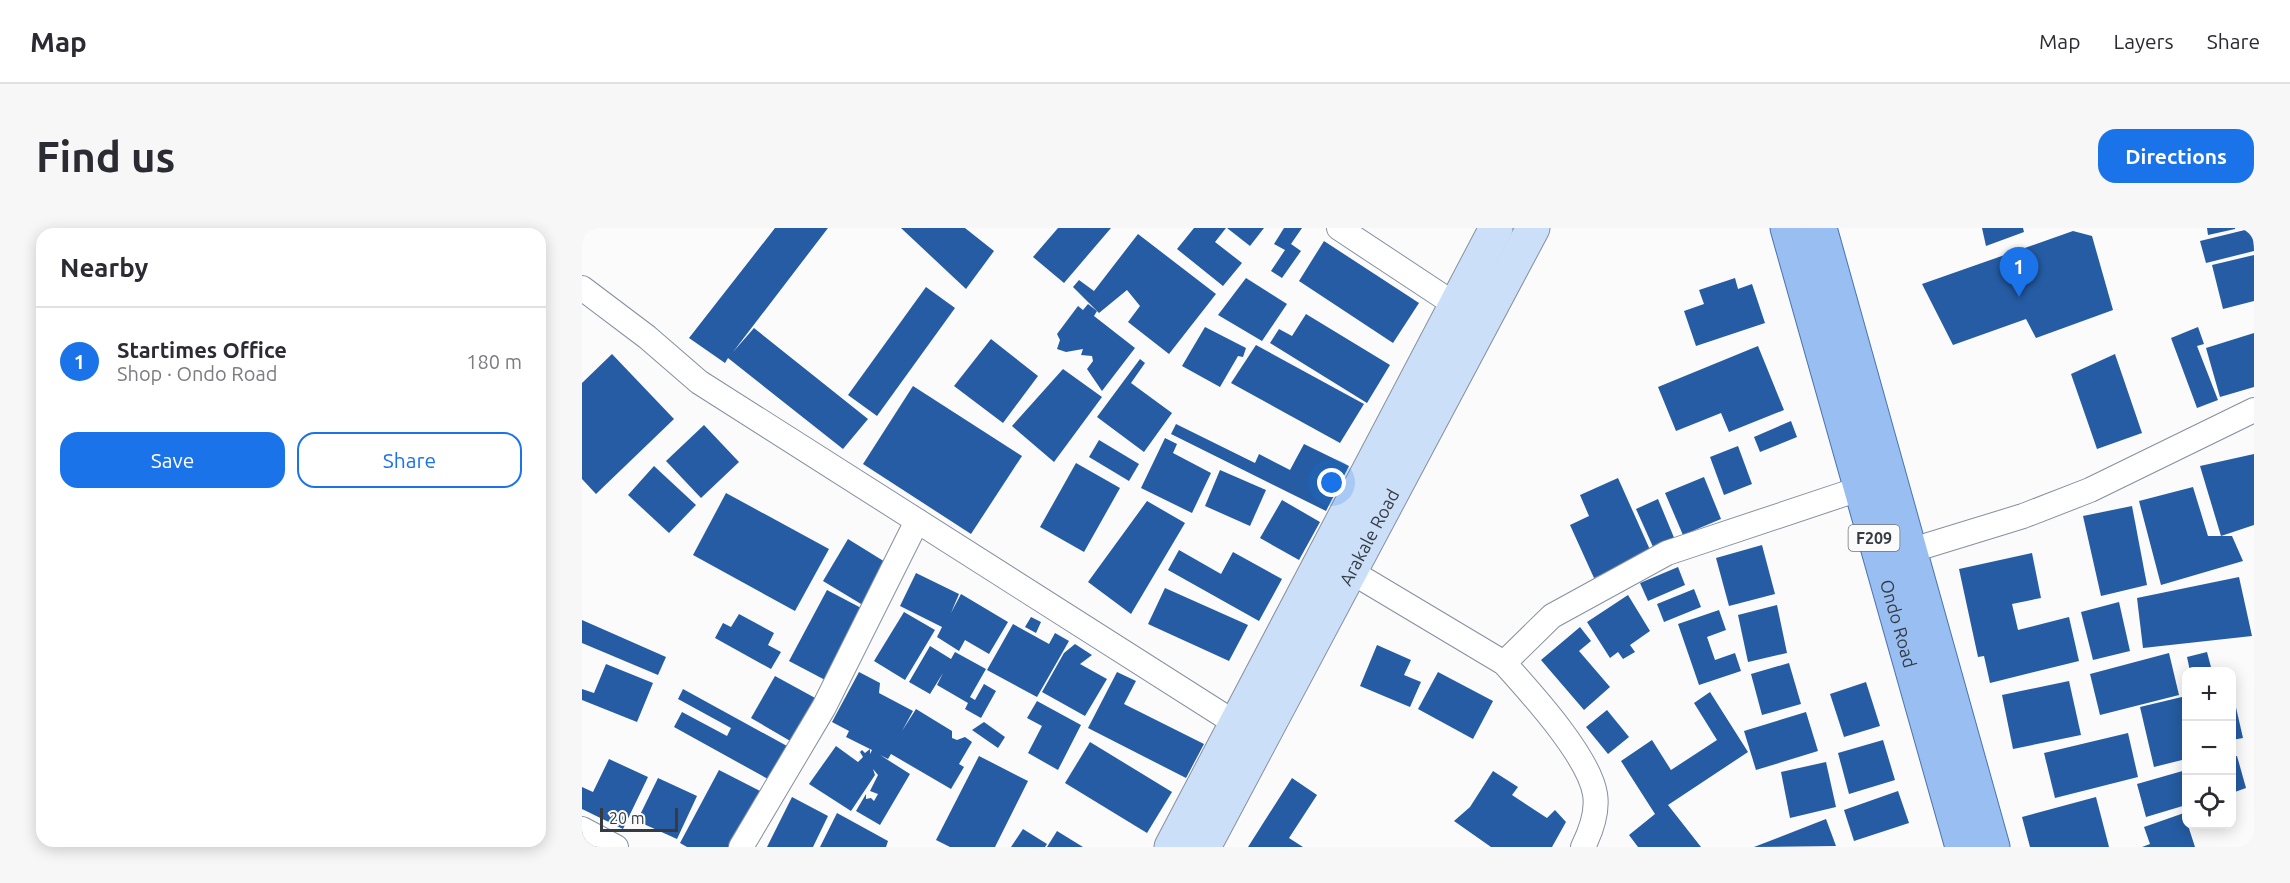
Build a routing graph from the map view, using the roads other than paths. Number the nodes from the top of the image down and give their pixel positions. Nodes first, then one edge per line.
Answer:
1 (1339, 228) edge
2 (1496, 228) edge
3 (1533, 228) edge
4 (1786, 228) edge
5 (1820, 228) edge
6 (582, 288) edge
7 (1454, 304) junction
8 (2254, 410) edge
9 (1859, 489) junction
10 (917, 520) junction
11 (1896, 554) junction
12 (1350, 571) junction
13 (1504, 663) junction
14 (1235, 723) junction
15 (582, 829) edge
16 (616, 847) edge
17 (741, 847) edge
18 (1171, 847) edge
19 (1204, 847) edge
20 (1583, 847) edge
21 (1962, 847) edge
22 (1993, 847) edge

1 - 7 street
2 - 7 main road, Arakale Road
3 - 12 main road, Arakale Road
4 - 9 main road, Ondo Road / F209
5 - 11 main road, Ondo Road / F209
6 - 10 street
7 - 14 main road, Arakale Road
8 - 11 street
9 - 11 main road, Ondo Road / F209
9 - 13 street
10 - 14 street
10 - 17 street
11 - 21 main road, Ondo Road / F209
11 - 22 main road, Ondo Road / F209
12 - 13 street
12 - 19 main road, Arakale Road
13 - 20 street
14 - 18 main road, Arakale Road
15 - 16 street

